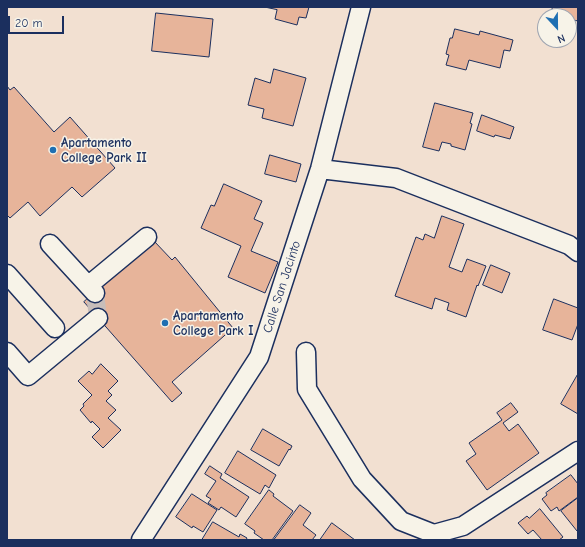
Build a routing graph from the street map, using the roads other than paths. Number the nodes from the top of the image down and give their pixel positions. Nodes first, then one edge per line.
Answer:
1 (361, 7) edge
2 (320, 169) junction
3 (147, 237) dead end
4 (50, 244) dead end
5 (578, 252) edge
6 (7, 274) edge
7 (98, 318) dead end
8 (55, 328) dead end
9 (7, 352) edge
10 (306, 352) dead end
11 (578, 451) edge
12 (141, 540) edge

1 - 2 street, Calle San Jacinto
2 - 5 street
2 - 12 street, Calle San Jacinto
3 - 4 street
6 - 8 street
7 - 9 street
10 - 11 street

